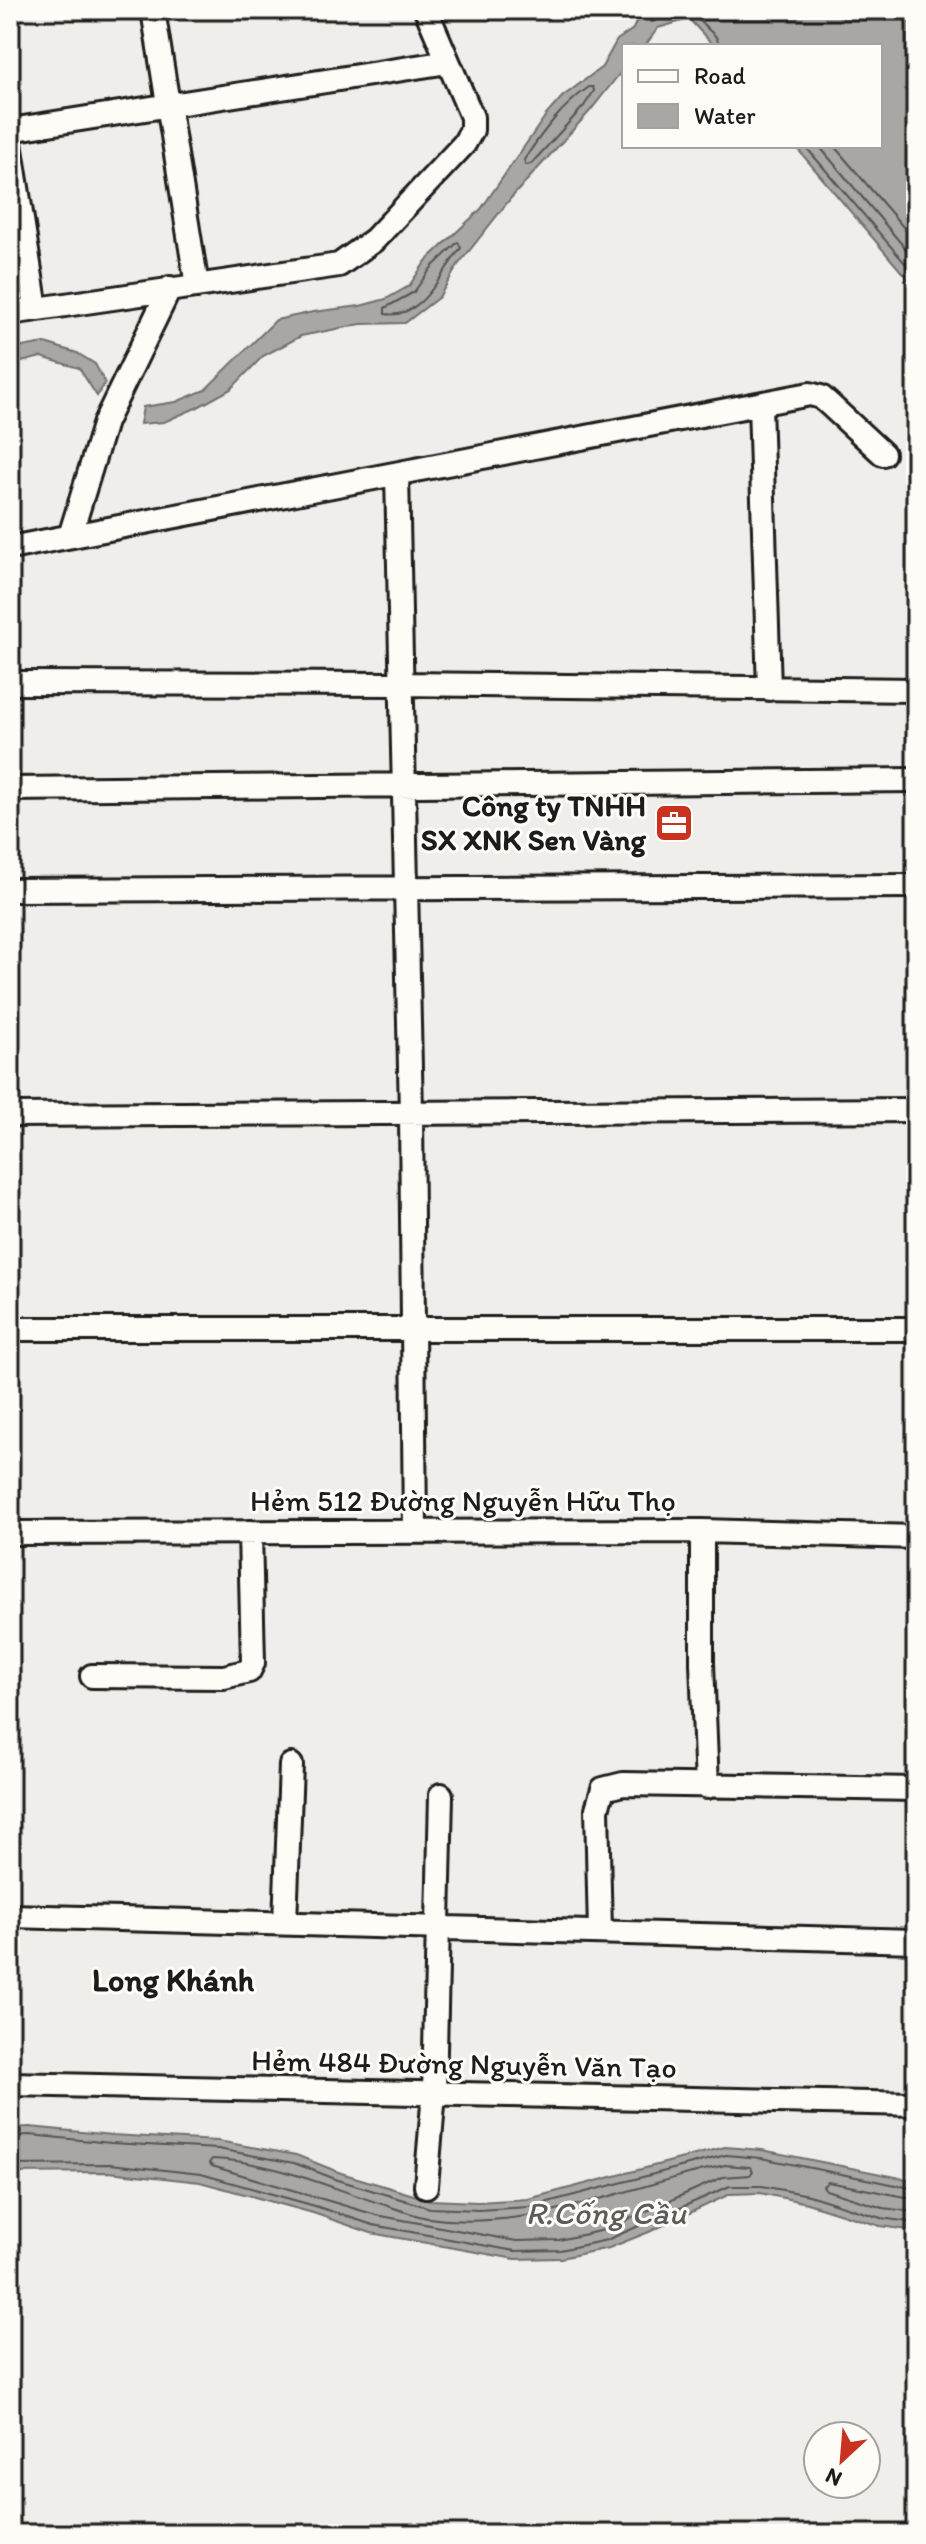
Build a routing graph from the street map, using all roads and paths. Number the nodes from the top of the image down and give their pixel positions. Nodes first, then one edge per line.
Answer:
1 (153, 10) edge
2 (426, 10) edge
3 (448, 62) junction
4 (168, 105) junction
5 (10, 130) edge
6 (10, 143) edge
7 (197, 286) junction
8 (170, 288) junction
9 (36, 309) junction
10 (10, 313) edge
11 (760, 404) junction
12 (883, 454) dead end
13 (397, 475) junction
14 (70, 536) junction
15 (10, 548) edge
16 (10, 683) edge
17 (401, 684) junction
18 (769, 689) junction
19 (916, 690) edge
20 (916, 780) edge
21 (404, 785) junction
22 (10, 789) edge
23 (916, 886) edge
24 (406, 888) junction
25 (10, 890) edge
26 (916, 1110) edge
27 (411, 1114) junction
28 (10, 1115) edge
29 (10, 1329) edge
30 (413, 1329) junction
31 (916, 1329) edge
32 (702, 1531) junction
33 (250, 1532) junction
34 (415, 1532) junction
35 (10, 1533) edge
36 (916, 1537) edge
37 (92, 1676) dead end
38 (291, 1765) dead end
39 (707, 1787) junction
40 (916, 1789) edge
41 (441, 1795) dead end
42 (10, 1916) edge
43 (285, 1923) junction
44 (437, 1927) junction
45 (600, 1931) junction
46 (916, 1941) edge
47 (10, 2084) edge
48 (434, 2093) junction
49 (916, 2104) edge
50 (426, 2186) dead end

1 - 4 street
2 - 3 street
3 - 4 street
3 - 7 street
4 - 5 street
4 - 7 street
6 - 9 street
7 - 8 street
8 - 9 street
8 - 14 street
9 - 10 street
11 - 12 street
11 - 13 street
11 - 18 street
13 - 14 street
13 - 17 street
14 - 15 street
16 - 17 street
17 - 18 street
17 - 21 street
18 - 19 street
20 - 21 street
21 - 22 street
21 - 24 street
23 - 24 street
24 - 25 street
24 - 27 street
26 - 27 street
27 - 28 street
27 - 30 street
29 - 30 street
30 - 31 street
30 - 34 street
32 - 34 street, Hẻm 512 Đường Nguyễn Hữu Thọ
32 - 36 street, Hẻm 512 Đường Nguyễn Hữu Thọ
32 - 39 street
33 - 34 street, Hẻm 512 Đường Nguyễn Hữu Thọ
33 - 35 street, Hẻm 512 Đường Nguyễn Hữu Thọ
33 - 37 street
38 - 43 street
39 - 40 street
39 - 45 street
41 - 44 street
42 - 43 street
43 - 44 street
44 - 45 street
44 - 48 street
45 - 46 street
47 - 48 street, Hẻm 484 Đường Nguyễn Văn Tạo
48 - 49 street, Hẻm 484 Đường Nguyễn Văn Tạo
48 - 50 street

